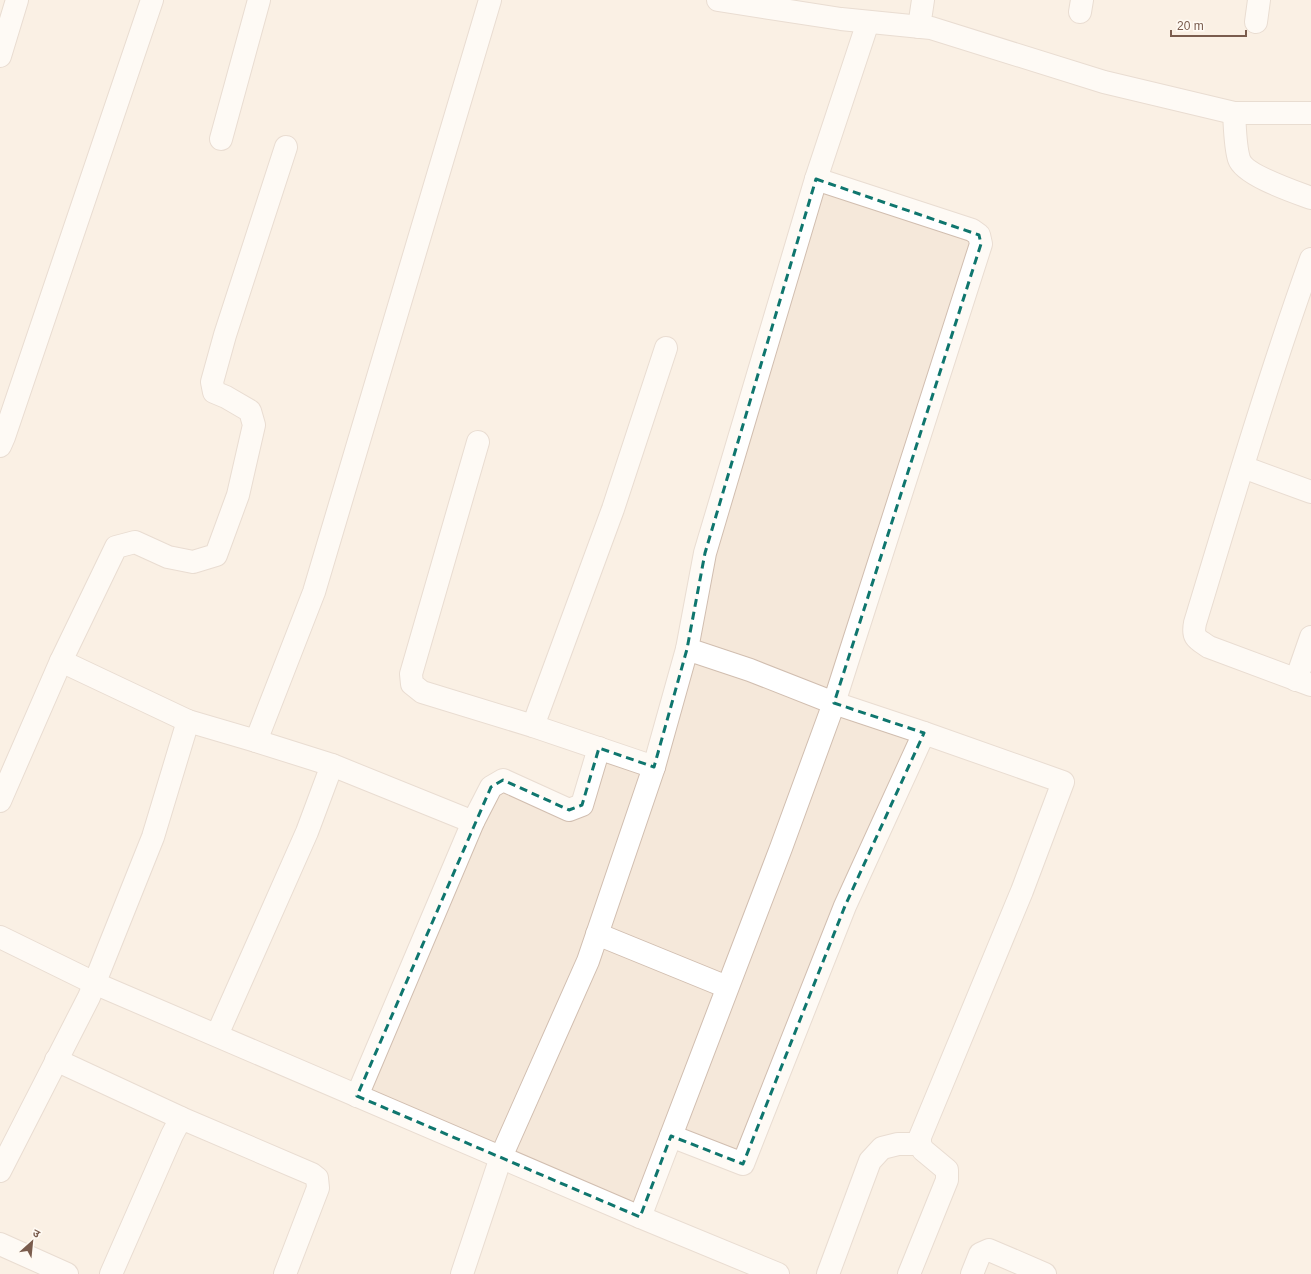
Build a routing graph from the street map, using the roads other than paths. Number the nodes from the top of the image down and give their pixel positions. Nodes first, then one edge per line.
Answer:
1 (17, 0) edge
2 (152, 0) edge
3 (259, 0) edge
4 (490, 0) edge
5 (718, 0) edge
6 (923, 0) edge
7 (1259, 0) edge
8 (747, 2) edge
9 (868, 22) junction
10 (1256, 22) dead end
11 (919, 27) junction
12 (0, 56) edge
13 (1311, 113) edge
14 (1234, 114) junction
15 (221, 139) dead end
16 (286, 147) dead end
17 (816, 179) junction
18 (1311, 198) edge
19 (1311, 259) edge
20 (666, 348) dead end
21 (1, 439) edge
22 (478, 442) dead end
23 (1243, 467) junction
24 (1311, 492) edge
25 (1311, 637) edge
26 (687, 649) junction
27 (61, 661) junction
28 (1304, 682) edge
29 (834, 703) junction
30 (188, 721) junction
31 (533, 726) junction
32 (924, 733) junction
33 (256, 741) junction
34 (599, 748) junction
35 (332, 765) junction
36 (654, 767) junction
37 (0, 801) edge
38 (473, 822) junction
39 (597, 934) junction
40 (0, 937) edge
41 (94, 983) junction
42 (727, 987) junction
43 (217, 1036) junction
44 (56, 1060) junction
45 (357, 1096) junction
46 (181, 1118) junction
47 (671, 1136) junction
48 (920, 1144) junction
49 (501, 1157) junction
50 (0, 1171) edge
51 (640, 1217) junction
52 (0, 1244) edge
53 (67, 1274) edge
54 (111, 1274) edge
55 (285, 1274) edge
56 (462, 1274) edge
57 (778, 1274) edge
58 (828, 1274) edge
59 (908, 1274) edge
60 (972, 1274) edge
61 (1045, 1274) edge

1 - 12 street
2 - 21 street
3 - 15 street
4 - 33 street
5 - 8 street
6 - 11 street
7 - 10 street
8 - 9 street
9 - 11 street
9 - 17 street
11 - 14 street
13 - 14 street
14 - 18 street
16 - 27 street
17 - 26 street
17 - 29 street
19 - 23 street
20 - 31 street
22 - 31 street
23 - 24 street
23 - 28 street
25 - 28 street
26 - 29 street
26 - 36 street
27 - 30 street
27 - 37 street
29 - 32 street
29 - 42 street
30 - 33 street
30 - 41 street
31 - 34 street
32 - 47 street
32 - 48 street
33 - 35 street
34 - 36 street
34 - 38 street
35 - 38 street
35 - 43 street
36 - 39 street
38 - 45 street
39 - 42 street
39 - 49 street
40 - 41 street
41 - 43 street
41 - 44 street
42 - 47 street
43 - 45 street
44 - 46 street
44 - 50 street
45 - 49 street
46 - 54 street
46 - 55 street
47 - 51 street
48 - 58 street
48 - 59 street
49 - 51 street
49 - 56 street
51 - 57 street
52 - 53 street
60 - 61 street

